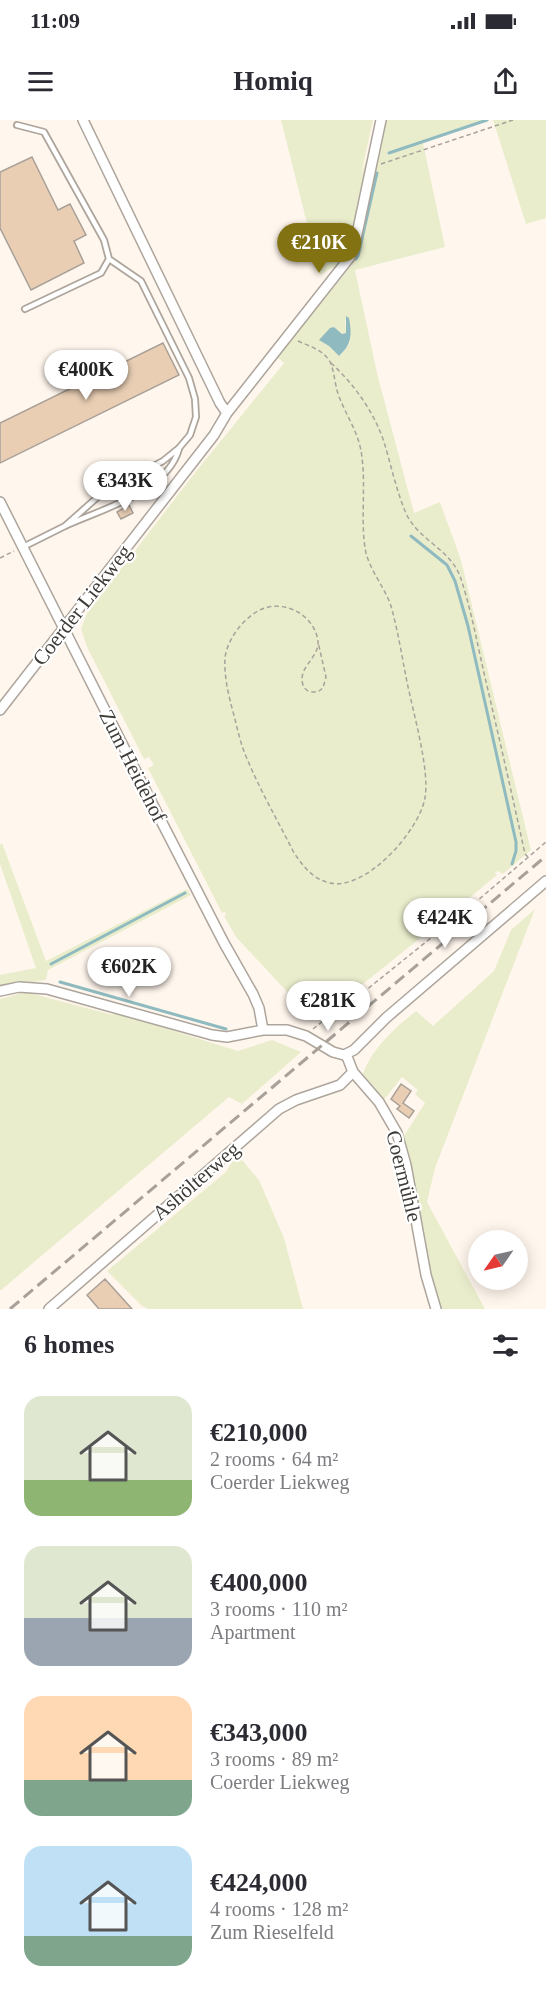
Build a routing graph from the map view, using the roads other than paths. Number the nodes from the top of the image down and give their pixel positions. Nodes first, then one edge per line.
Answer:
1 (83, 120) edge
2 (381, 120) edge
3 (17, 125) dead end
4 (109, 259) junction
5 (25, 309) dead end
6 (227, 413) junction
7 (179, 448) junction
8 (0, 502) edge
9 (65, 526) junction
10 (23, 547) junction
11 (63, 628) junction
12 (0, 710) edge
13 (546, 881) edge
14 (0, 991) edge
15 (339, 1011) road end
16 (309, 1016) dead end
17 (263, 1030) junction
18 (346, 1054) junction
19 (353, 1072) junction
20 (49, 1309) edge
21 (436, 1309) edge

1 - 6 street
2 - 6 street, Coerder Liekweg
3 - 4 lane
4 - 5 lane
4 - 7 lane
6 - 11 street, Coerder Liekweg
7 - 9 lane
7 - 9 lane
8 - 10 street, Zum Heidehof
9 - 10 lane
10 - 11 street, Zum Heidehof
11 - 12 street, Coerder Liekweg
11 - 17 street, Zum Heidehof
13 - 18 street
14 - 17 street
15 - 16 lane
17 - 18 street
18 - 19 street, Coermühle
19 - 20 street, Ashölterweg
19 - 21 street, Coermühle

